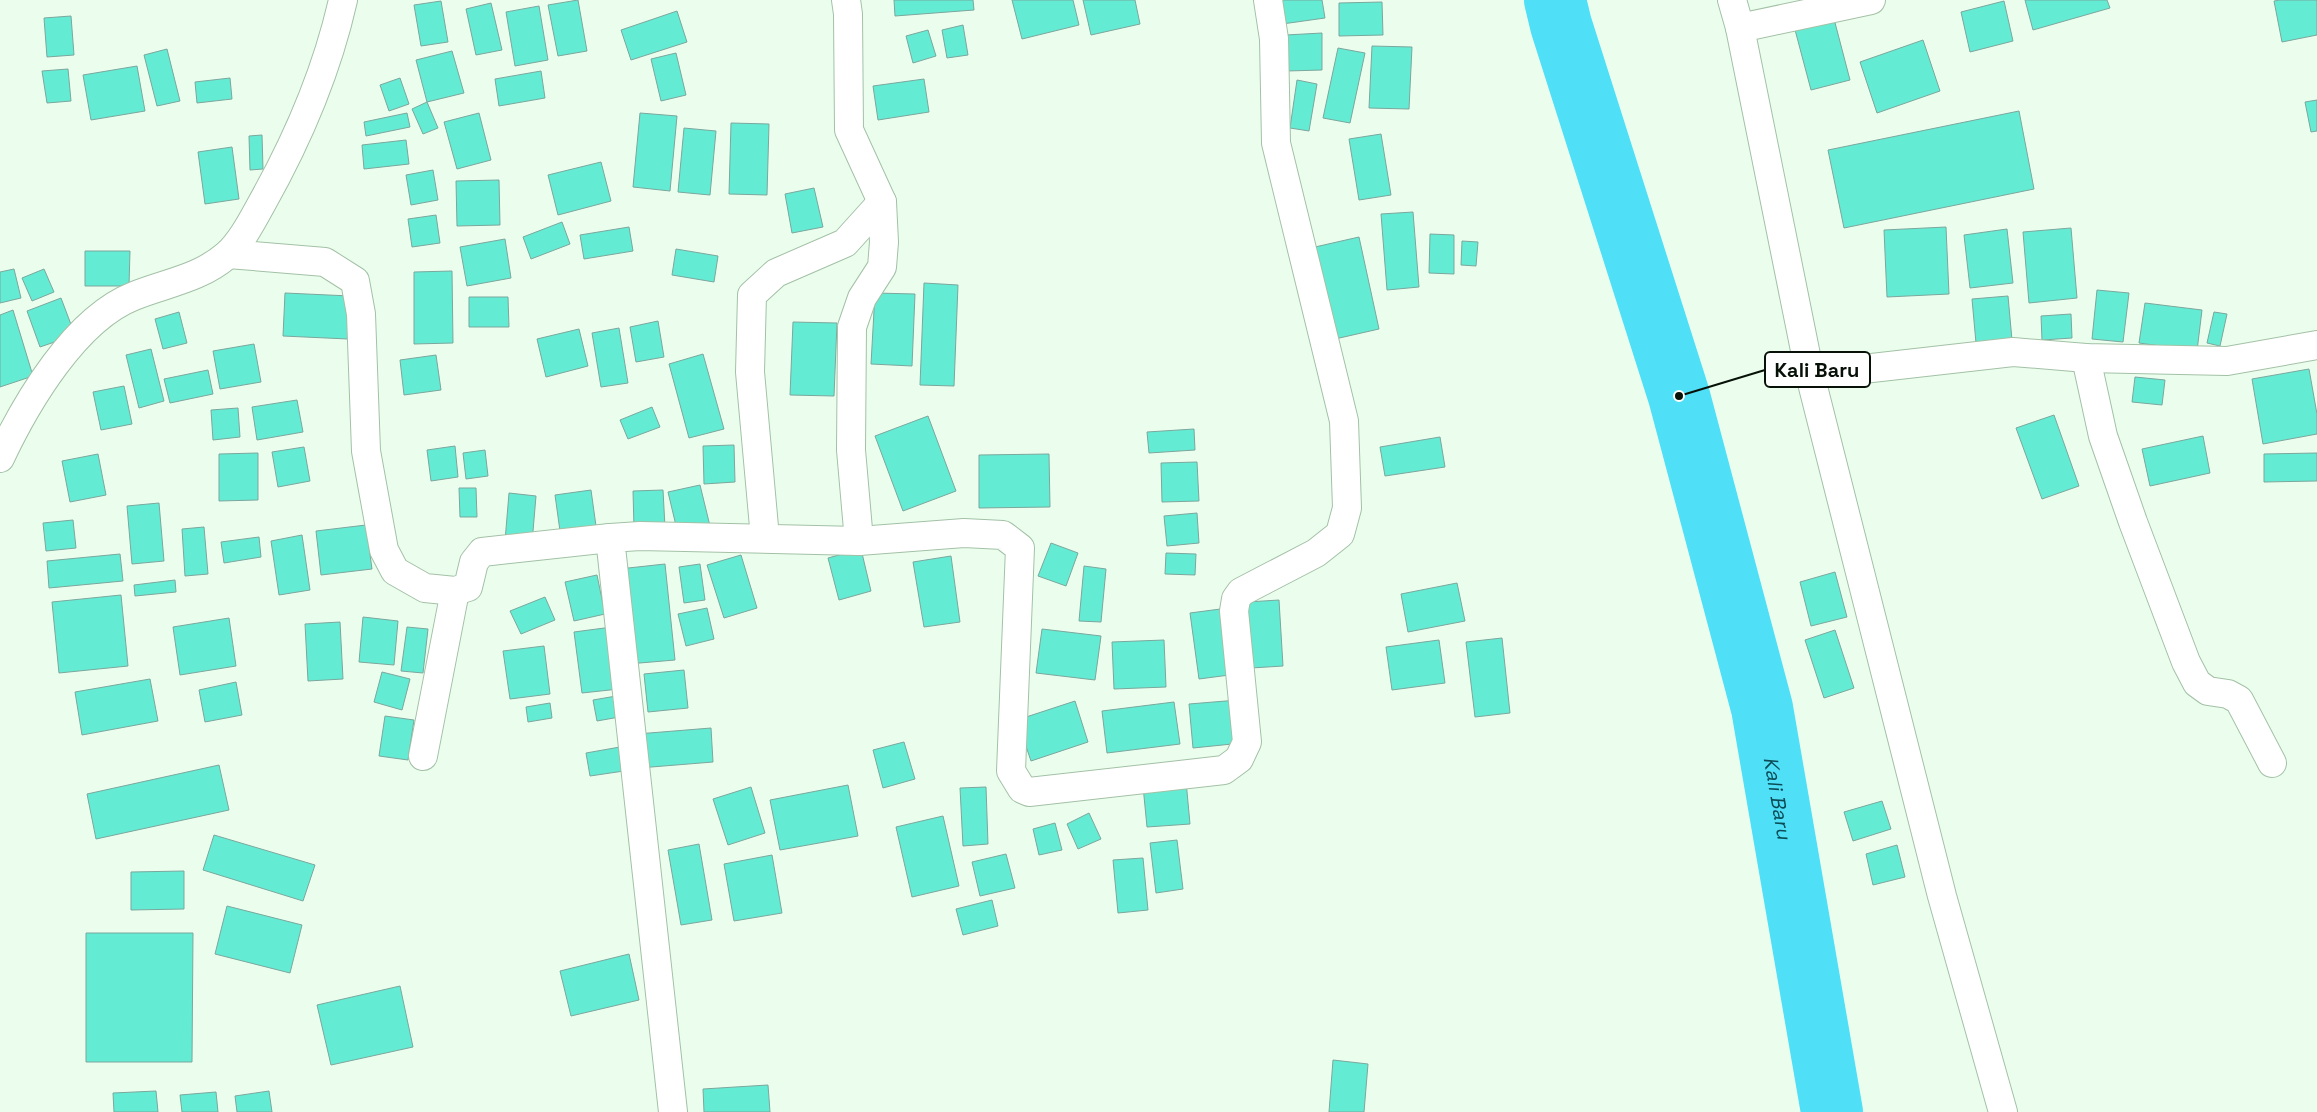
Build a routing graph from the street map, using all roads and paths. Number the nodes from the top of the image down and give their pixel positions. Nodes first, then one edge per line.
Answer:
1 (343, 0) edge
2 (846, 0) edge
3 (1268, 0) edge
4 (1732, 0) edge
5 (1871, 0) edge
6 (1740, 28) junction
7 (882, 202) junction
8 (228, 254) junction
9 (2317, 345) edge
10 (2086, 358) junction
11 (1810, 375) junction
12 (0, 458) edge
13 (610, 538) junction
14 (765, 538) junction
15 (859, 541) junction
16 (454, 591) junction
17 (423, 756) dead end
18 (2272, 763) dead end
19 (673, 1112) edge
20 (2003, 1112) edge

1 - 8 street
2 - 7 street
3 - 15 street
4 - 6 street
5 - 6 street
6 - 11 street
7 - 14 street
7 - 15 street
8 - 12 street
8 - 16 street
9 - 10 street
10 - 11 street
10 - 18 street
11 - 20 street
13 - 14 street
13 - 16 street
13 - 19 street
14 - 15 street
16 - 17 street

